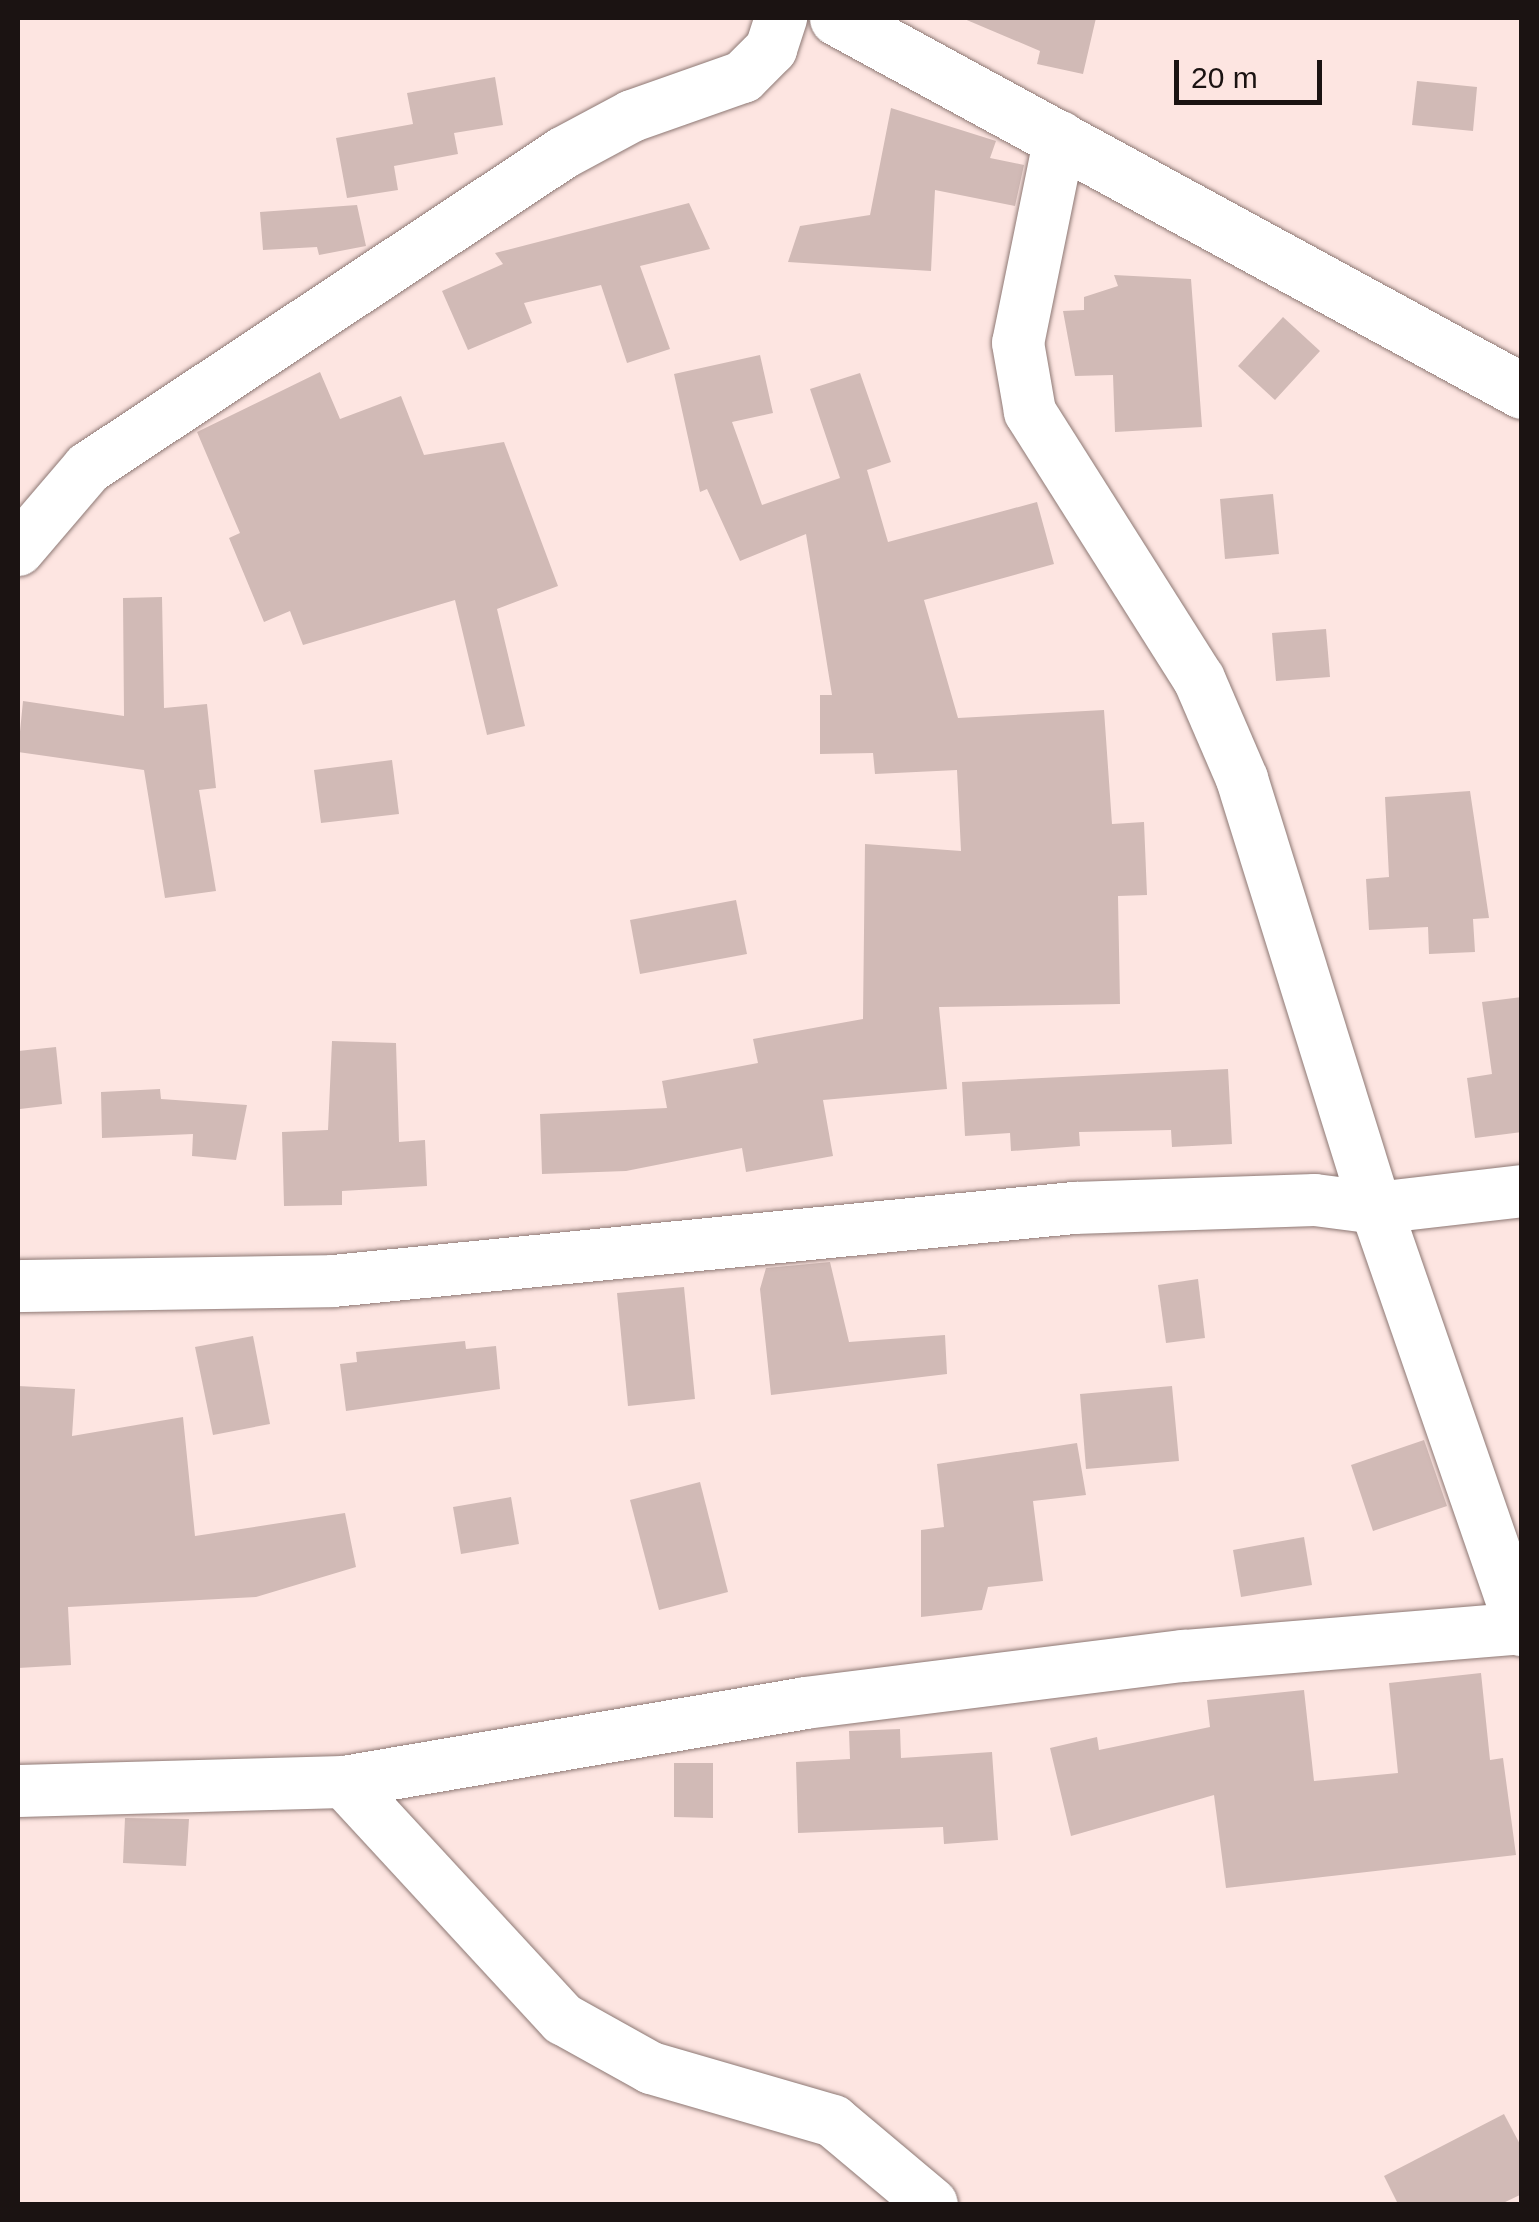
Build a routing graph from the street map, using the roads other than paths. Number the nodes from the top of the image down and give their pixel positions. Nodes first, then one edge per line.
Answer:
1 (781, 18) edge
2 (837, 18) edge
3 (1060, 137) junction
4 (1522, 391) edge
5 (18, 550) edge
6 (1522, 1191) edge
7 (1376, 1208) junction
8 (18, 1286) edge
9 (1521, 1628) edge
10 (344, 1782) junction
11 (18, 1791) edge
12 (932, 2204) edge

1 - 5 street
2 - 3 street
3 - 4 street
3 - 7 street
6 - 7 street
7 - 8 street
7 - 9 street
9 - 10 street
10 - 11 street
10 - 12 street

